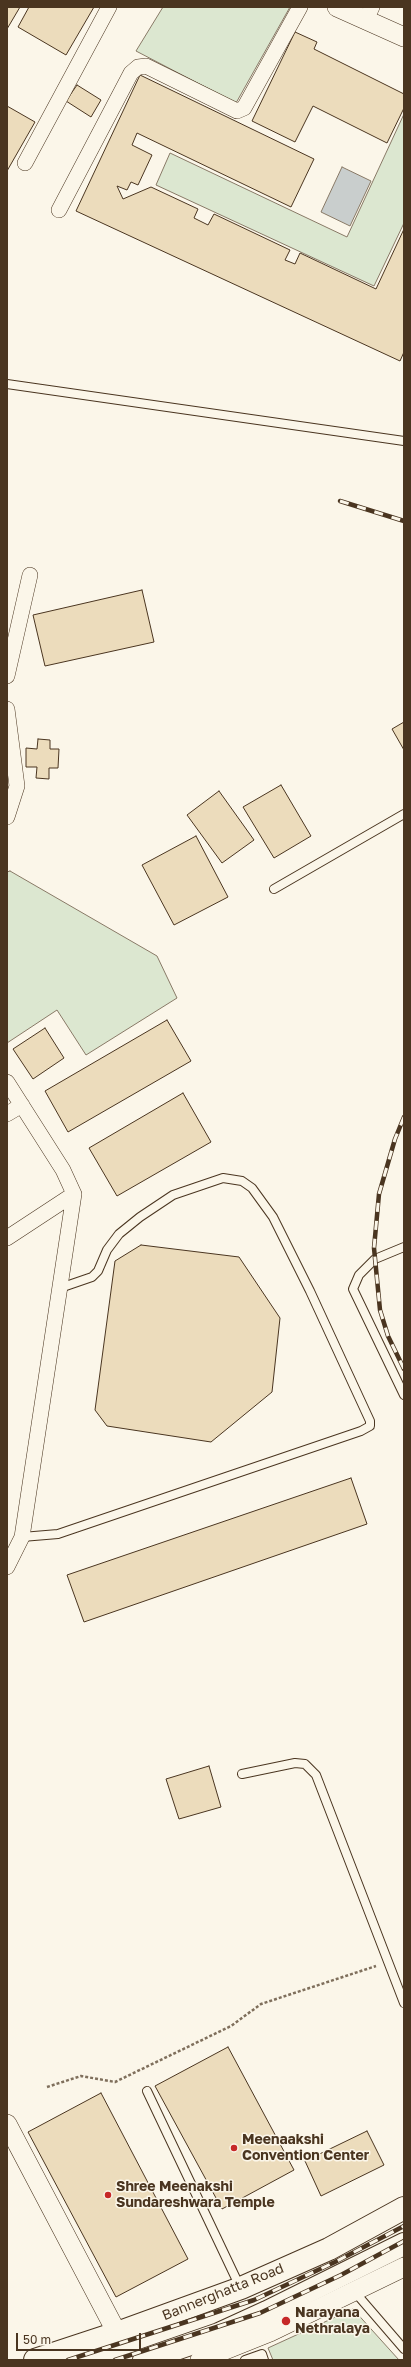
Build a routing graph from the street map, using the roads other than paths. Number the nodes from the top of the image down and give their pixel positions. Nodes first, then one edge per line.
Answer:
1 (108, 7) edge
2 (300, 7) edge
3 (337, 7) edge
4 (369, 14) edge
5 (404, 37) edge
6 (25, 163) dead end
7 (60, 210) dead end
8 (7, 384) edge
9 (404, 440) edge
10 (30, 575) dead end
11 (7, 676) edge
12 (7, 709) edge
13 (404, 814) edge
14 (7, 817) edge
15 (274, 889) dead end
16 (7, 1082) edge
17 (22, 1105) junction
18 (7, 1114) edge
19 (74, 1194) junction
20 (7, 1238) edge
21 (404, 1246) edge
22 (60, 1288) junction
23 (404, 1395) edge
24 (22, 1537) junction
25 (7, 1567) edge
26 (242, 1774) dead end
27 (404, 2003) edge
28 (147, 2091) dead end
29 (7, 2124) edge
30 (404, 2208) edge
31 (404, 2244) edge
32 (404, 2267) edge
33 (349, 2283) junction
34 (241, 2288) junction
35 (117, 2333) junction
36 (404, 2349) edge
37 (227, 2356) edge
38 (35, 2360) edge
39 (144, 2360) edge
40 (200, 2360) edge
41 (245, 2360) edge
42 (264, 2360) edge

1 - 6 street
2 - 7 street
3 - 4 street
4 - 5 street
8 - 9 lane
10 - 11 street
12 - 14 street
13 - 15 lane
16 - 17 street
17 - 18 street
17 - 19 street
19 - 20 street
19 - 22 street
21 - 23 lane
22 - 24 street
22 - 24 lane
24 - 25 street
26 - 27 lane
28 - 34 lane
29 - 35 street
30 - 34 main road, Bannerghatta Road
31 - 33 main road
32 - 33 street
33 - 36 lane
33 - 37 street
33 - 39 main road
34 - 35 main road, Bannerghatta Road
35 - 38 main road, Bannerghatta Road
37 - 40 street
41 - 42 lane

